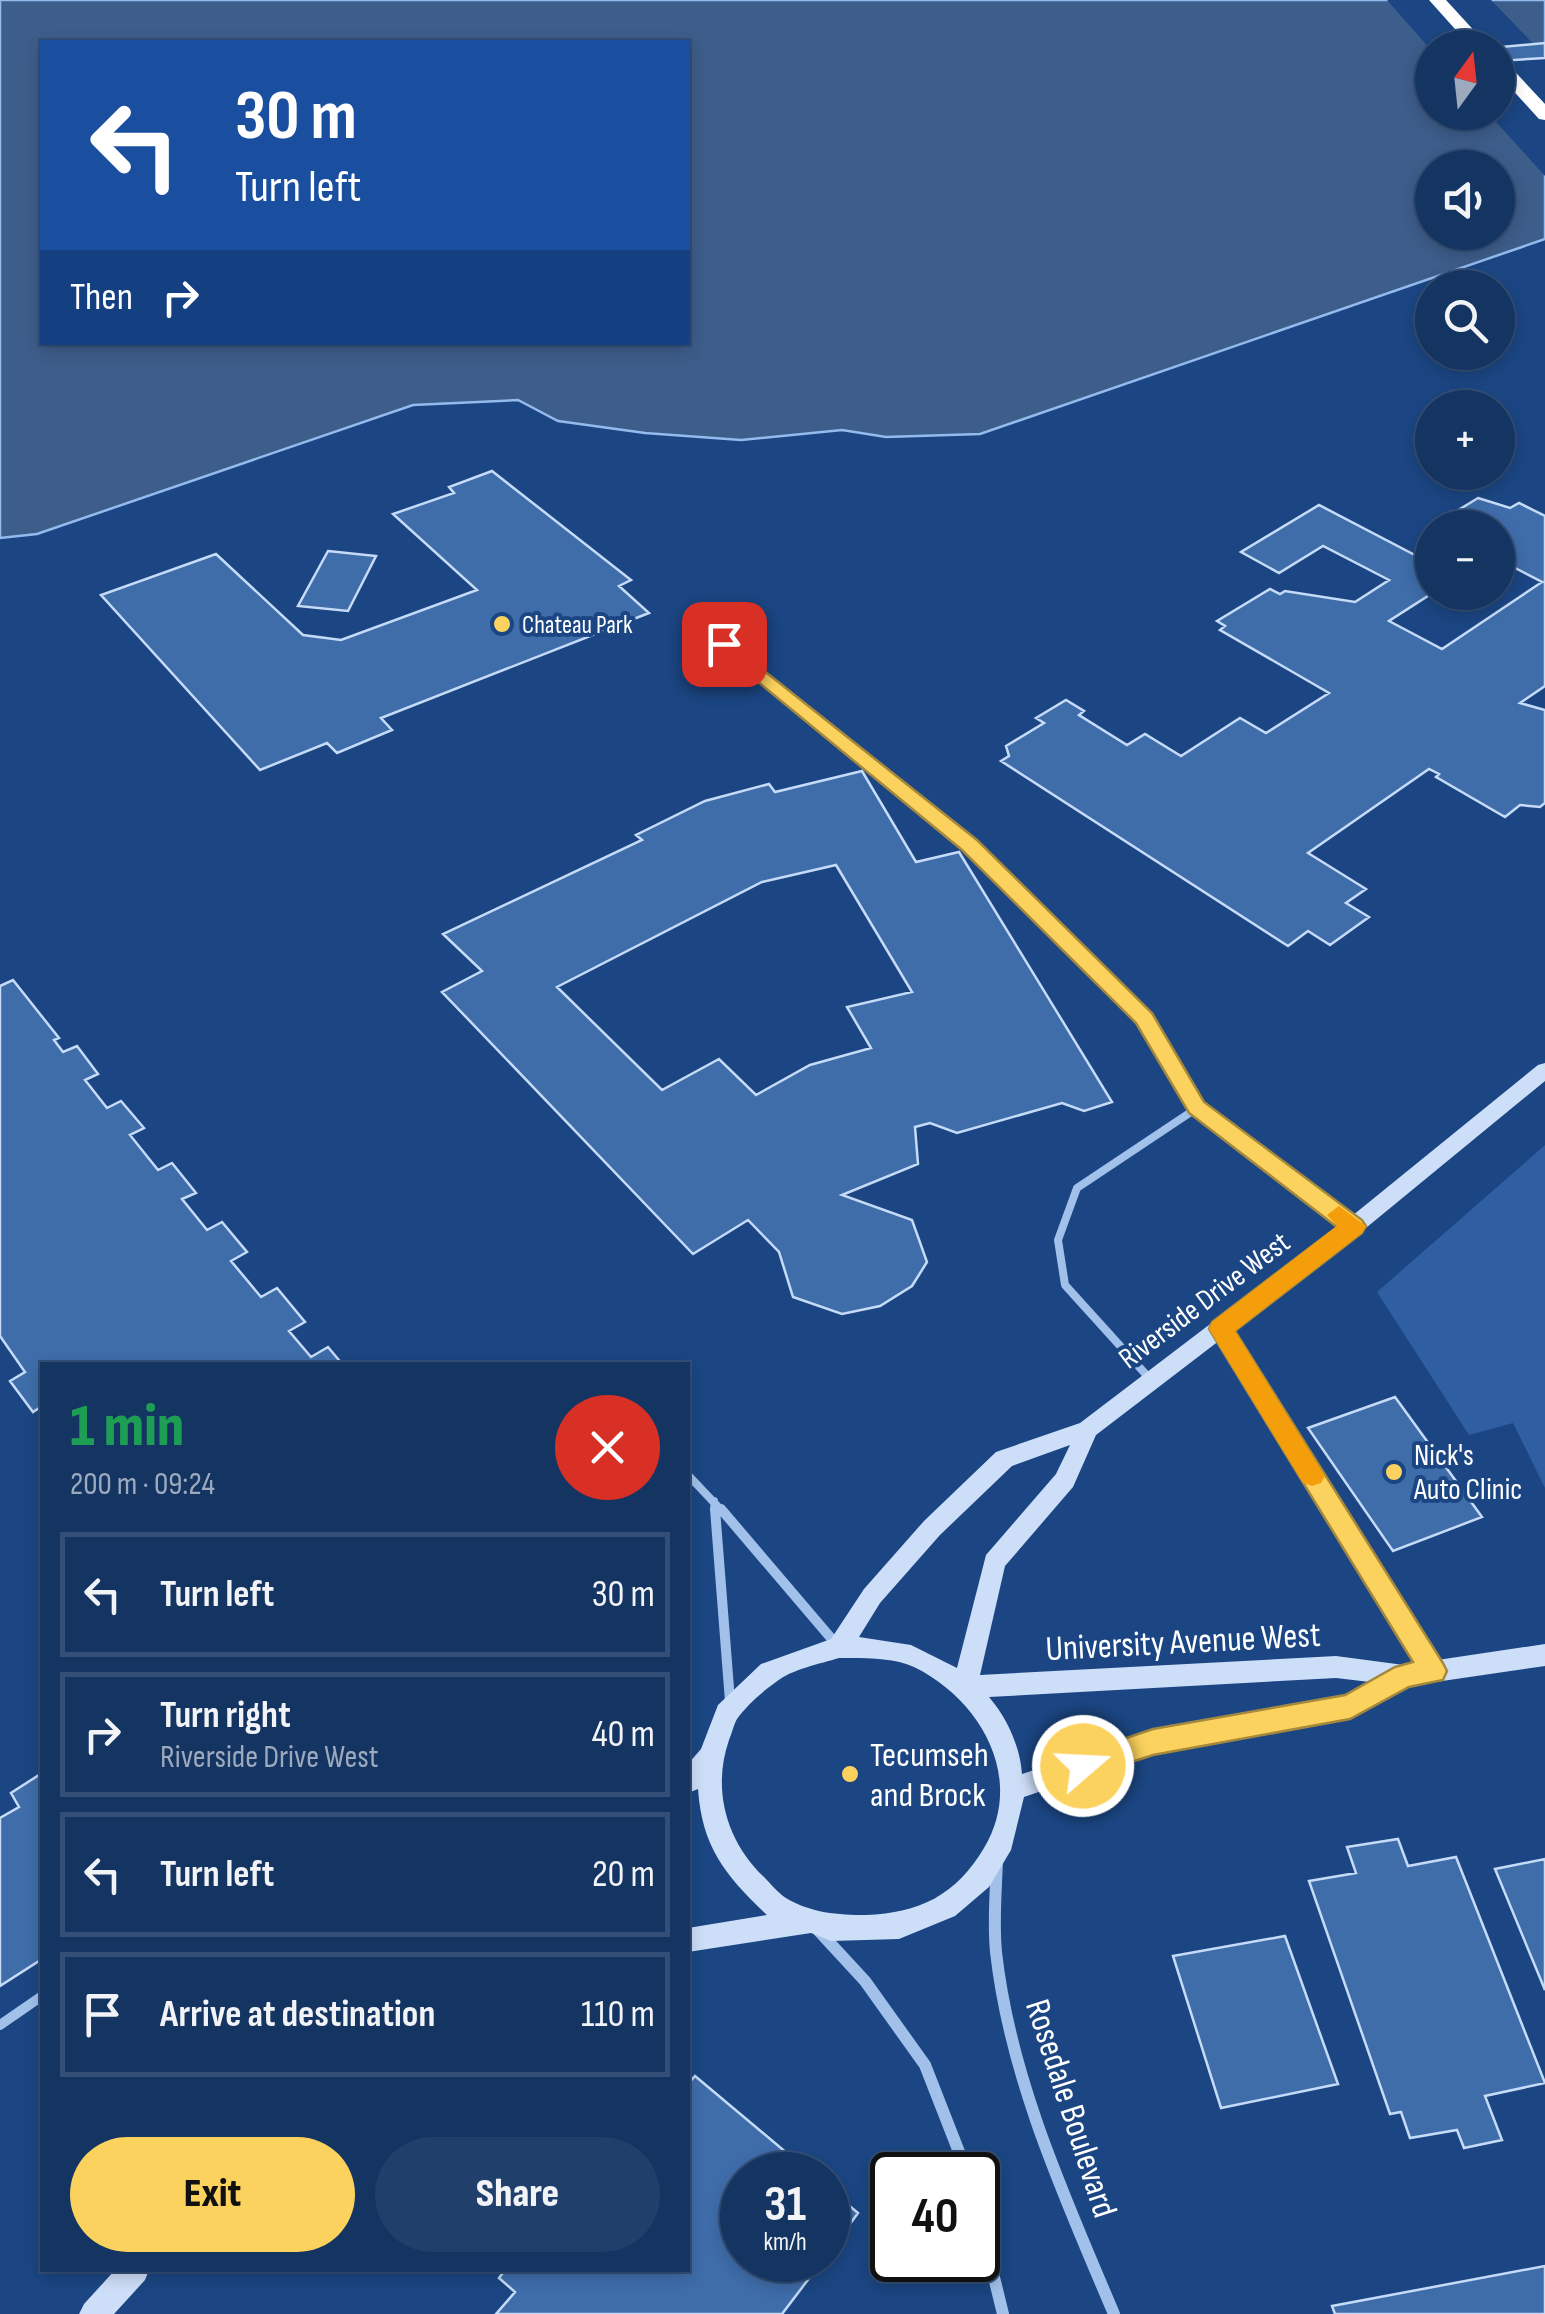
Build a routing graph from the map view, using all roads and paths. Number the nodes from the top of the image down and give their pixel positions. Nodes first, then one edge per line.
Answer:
1 (1437, 0) edge
2 (1465, 30) edge
3 (1515, 82) edge
4 (1545, 115) edge
5 (698, 623) dead end
6 (1545, 1070) edge
7 (1196, 1108) junction
8 (1354, 1226) junction
9 (1221, 1329) junction
10 (1153, 1382) junction
11 (1088, 1429) junction
12 (690, 1477) edge
13 (714, 1501) junction
14 (839, 1647) junction
15 (1545, 1654) edge
16 (1434, 1671) junction
17 (1404, 1676) junction
18 (965, 1687) junction
19 (731, 1707) junction
20 (708, 1758) junction
21 (690, 1780) edge
22 (1012, 1789) junction
23 (997, 1856) junction
24 (809, 1922) junction
25 (690, 1940) edge
26 (40, 1997) edge
27 (0, 2025) edge
28 (959, 2152) edge
29 (133, 2272) edge
30 (995, 2282) edge
31 (94, 2314) edge
32 (1003, 2314) edge
33 (1114, 2314) edge

1 - 2 highway
3 - 4 highway
5 - 7 lane
6 - 8 main road, Riverside Drive West
7 - 8 lane
7 - 10 lane
8 - 9 main road, Riverside Drive West
9 - 10 main road, Riverside Drive West
9 - 16 lane
10 - 11 main road, Riverside Drive West
11 - 14 main road, Riverside Drive West
11 - 18 main road, Riverside Drive West
12 - 13 lane
13 - 14 lane
13 - 19 lane
14 - 18 main road
14 - 19 main road
15 - 16 main road, University Avenue West
16 - 17 main road, University Avenue West
17 - 18 main road, University Avenue West
17 - 22 main road, University Avenue West
18 - 22 main road
19 - 20 main road
20 - 21 main road
20 - 24 main road
22 - 23 main road
23 - 24 main road
23 - 33 street, Rosedale Boulevard
24 - 25 main road
24 - 28 street
26 - 27 lane
29 - 31 main road
30 - 32 street

